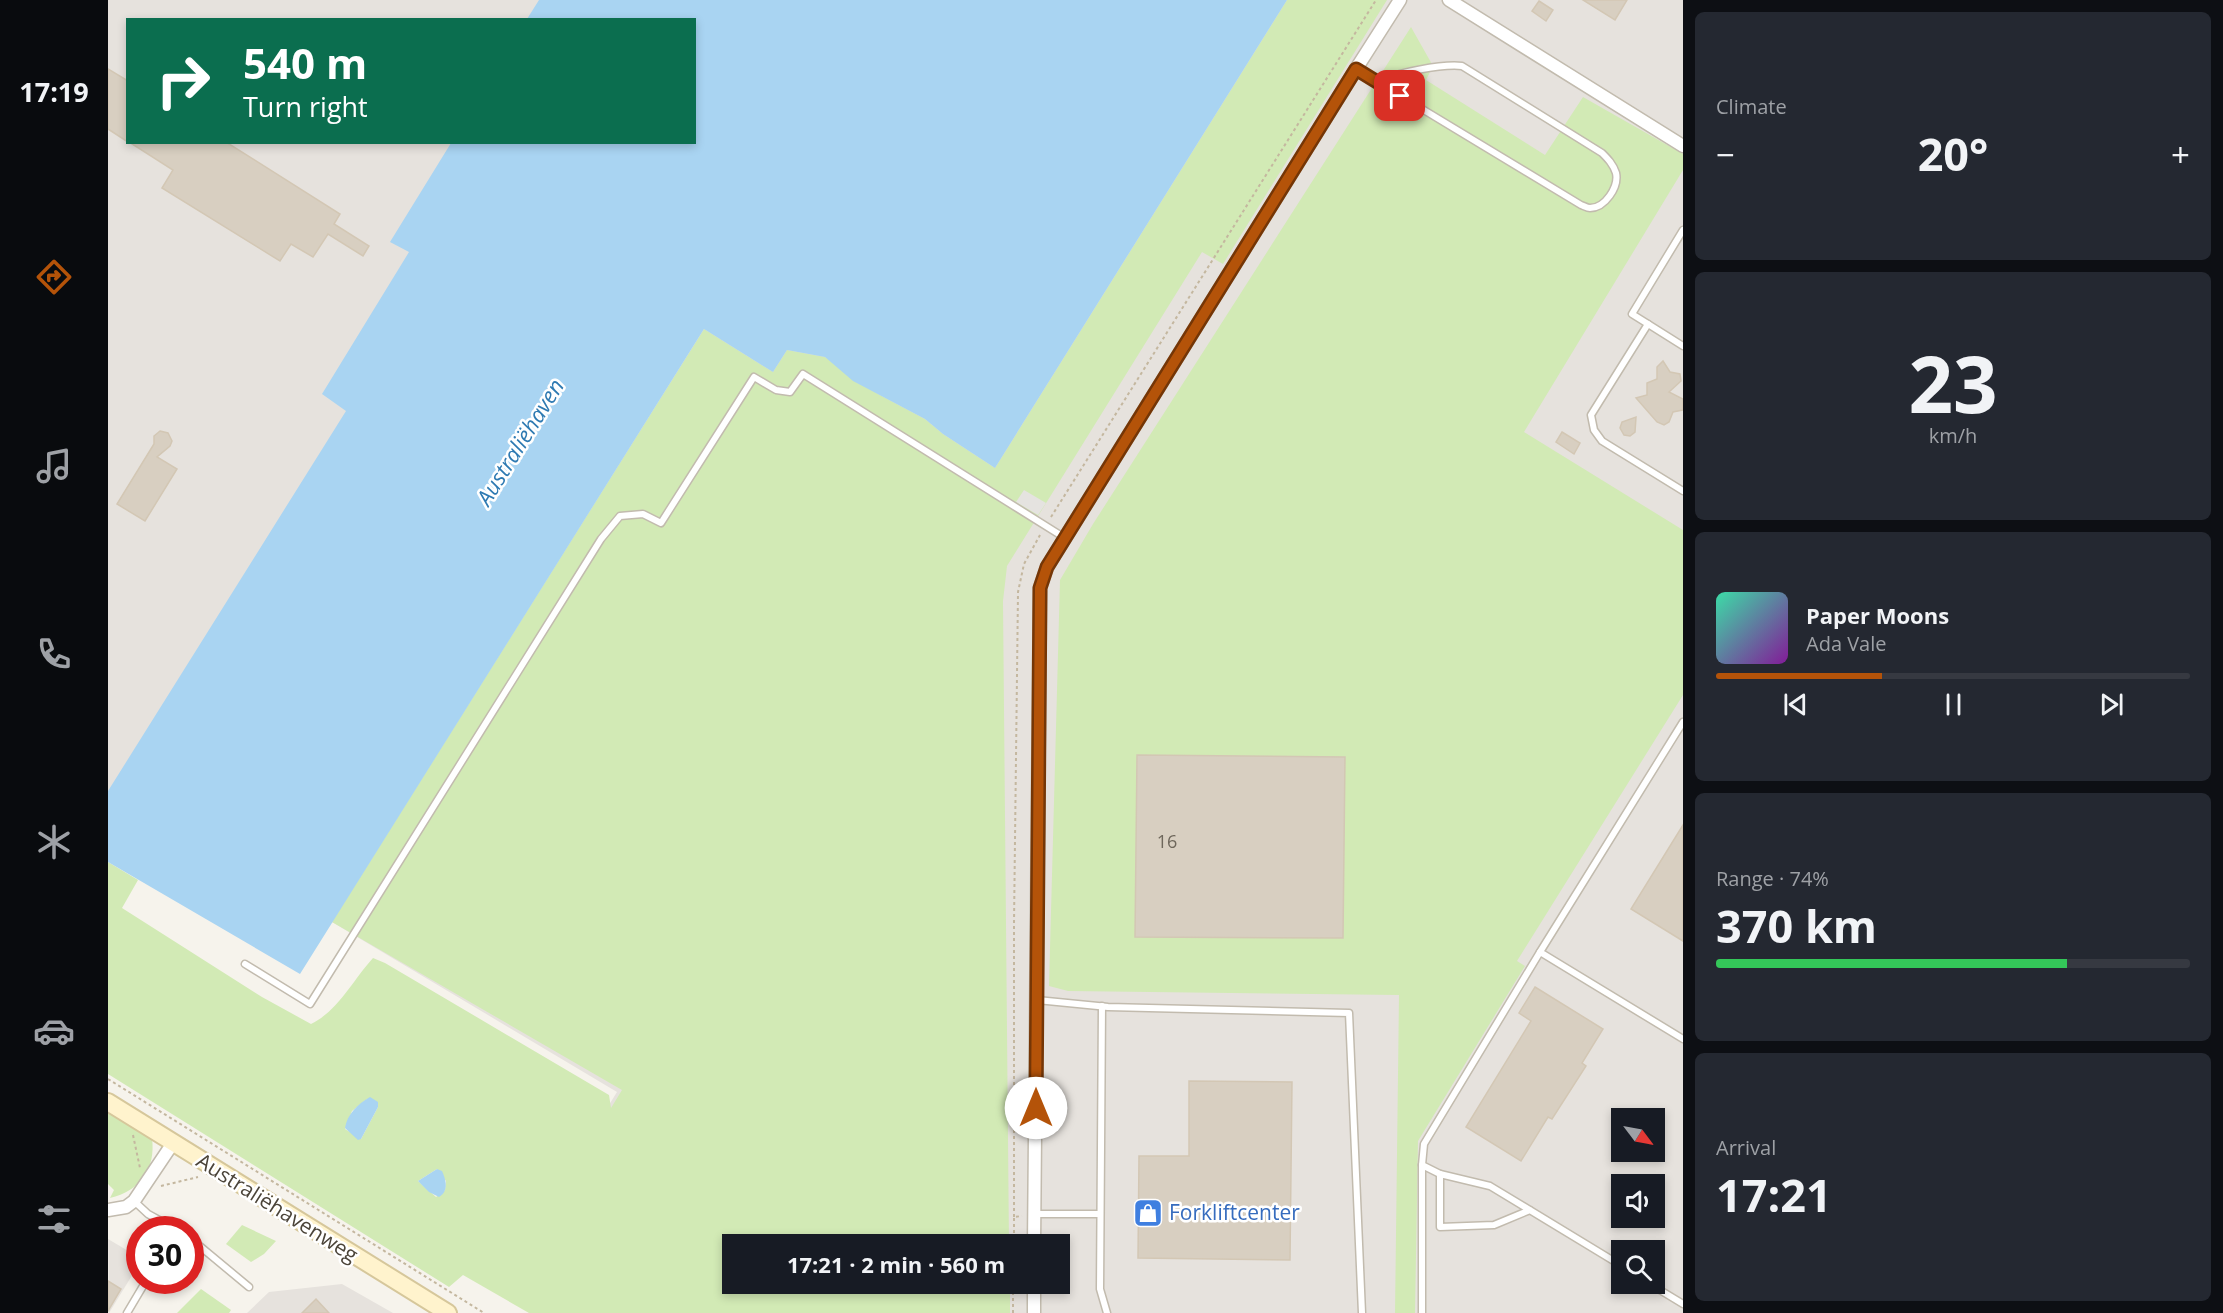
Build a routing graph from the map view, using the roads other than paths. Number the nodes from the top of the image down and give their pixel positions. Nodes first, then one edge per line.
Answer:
1 (1400, 0) edge
2 (1449, 0) edge
3 (1356, 69) junction
4 (1380, 83) junction
5 (1683, 146) edge
6 (1683, 230) edge
7 (1648, 324) junction
8 (1683, 346) edge
9 (1683, 491) edge
10 (1065, 538) junction
11 (1683, 722) edge
12 (1540, 952) junction
13 (245, 964) dead end
14 (1037, 1000) junction
15 (1102, 1006) junction
16 (1683, 1039) edge
17 (108, 1102) edge
18 (173, 1143) junction
19 (1422, 1165) junction
20 (1440, 1174) junction
21 (134, 1201) junction
22 (108, 1210) edge
23 (1530, 1210) junction
24 (1035, 1214) junction
25 (1100, 1214) junction
26 (152, 1216) edge
27 (1035, 1234) edge
28 (204, 1250) edge
29 (1611, 1259) edge
30 (249, 1287) dead end
31 (1665, 1293) edge
32 (138, 1294) edge
33 (1034, 1294) edge
34 (1683, 1304) edge
35 (127, 1313) edge
36 (448, 1313) edge
37 (1034, 1313) edge
38 (1107, 1313) edge
39 (1362, 1313) edge
40 (1422, 1313) edge

1 - 3 street
2 - 5 street
3 - 4 lane
3 - 10 street
4 - 4 lane
6 - 7 lane
7 - 8 lane
7 - 9 lane
10 - 13 lane
10 - 14 street
11 - 12 lane
12 - 16 lane
12 - 19 lane
14 - 15 lane
14 - 24 street
15 - 25 lane
15 - 39 lane
17 - 18 street, Australiëhavenweg
18 - 21 street
18 - 36 street, Australiëhavenweg
19 - 20 lane
19 - 40 lane
20 - 23 lane
20 - 23 lane
21 - 22 street
21 - 26 lane
23 - 29 lane
24 - 25 lane
24 - 27 street
25 - 38 lane
28 - 30 lane
31 - 34 lane
32 - 35 lane
33 - 37 street

